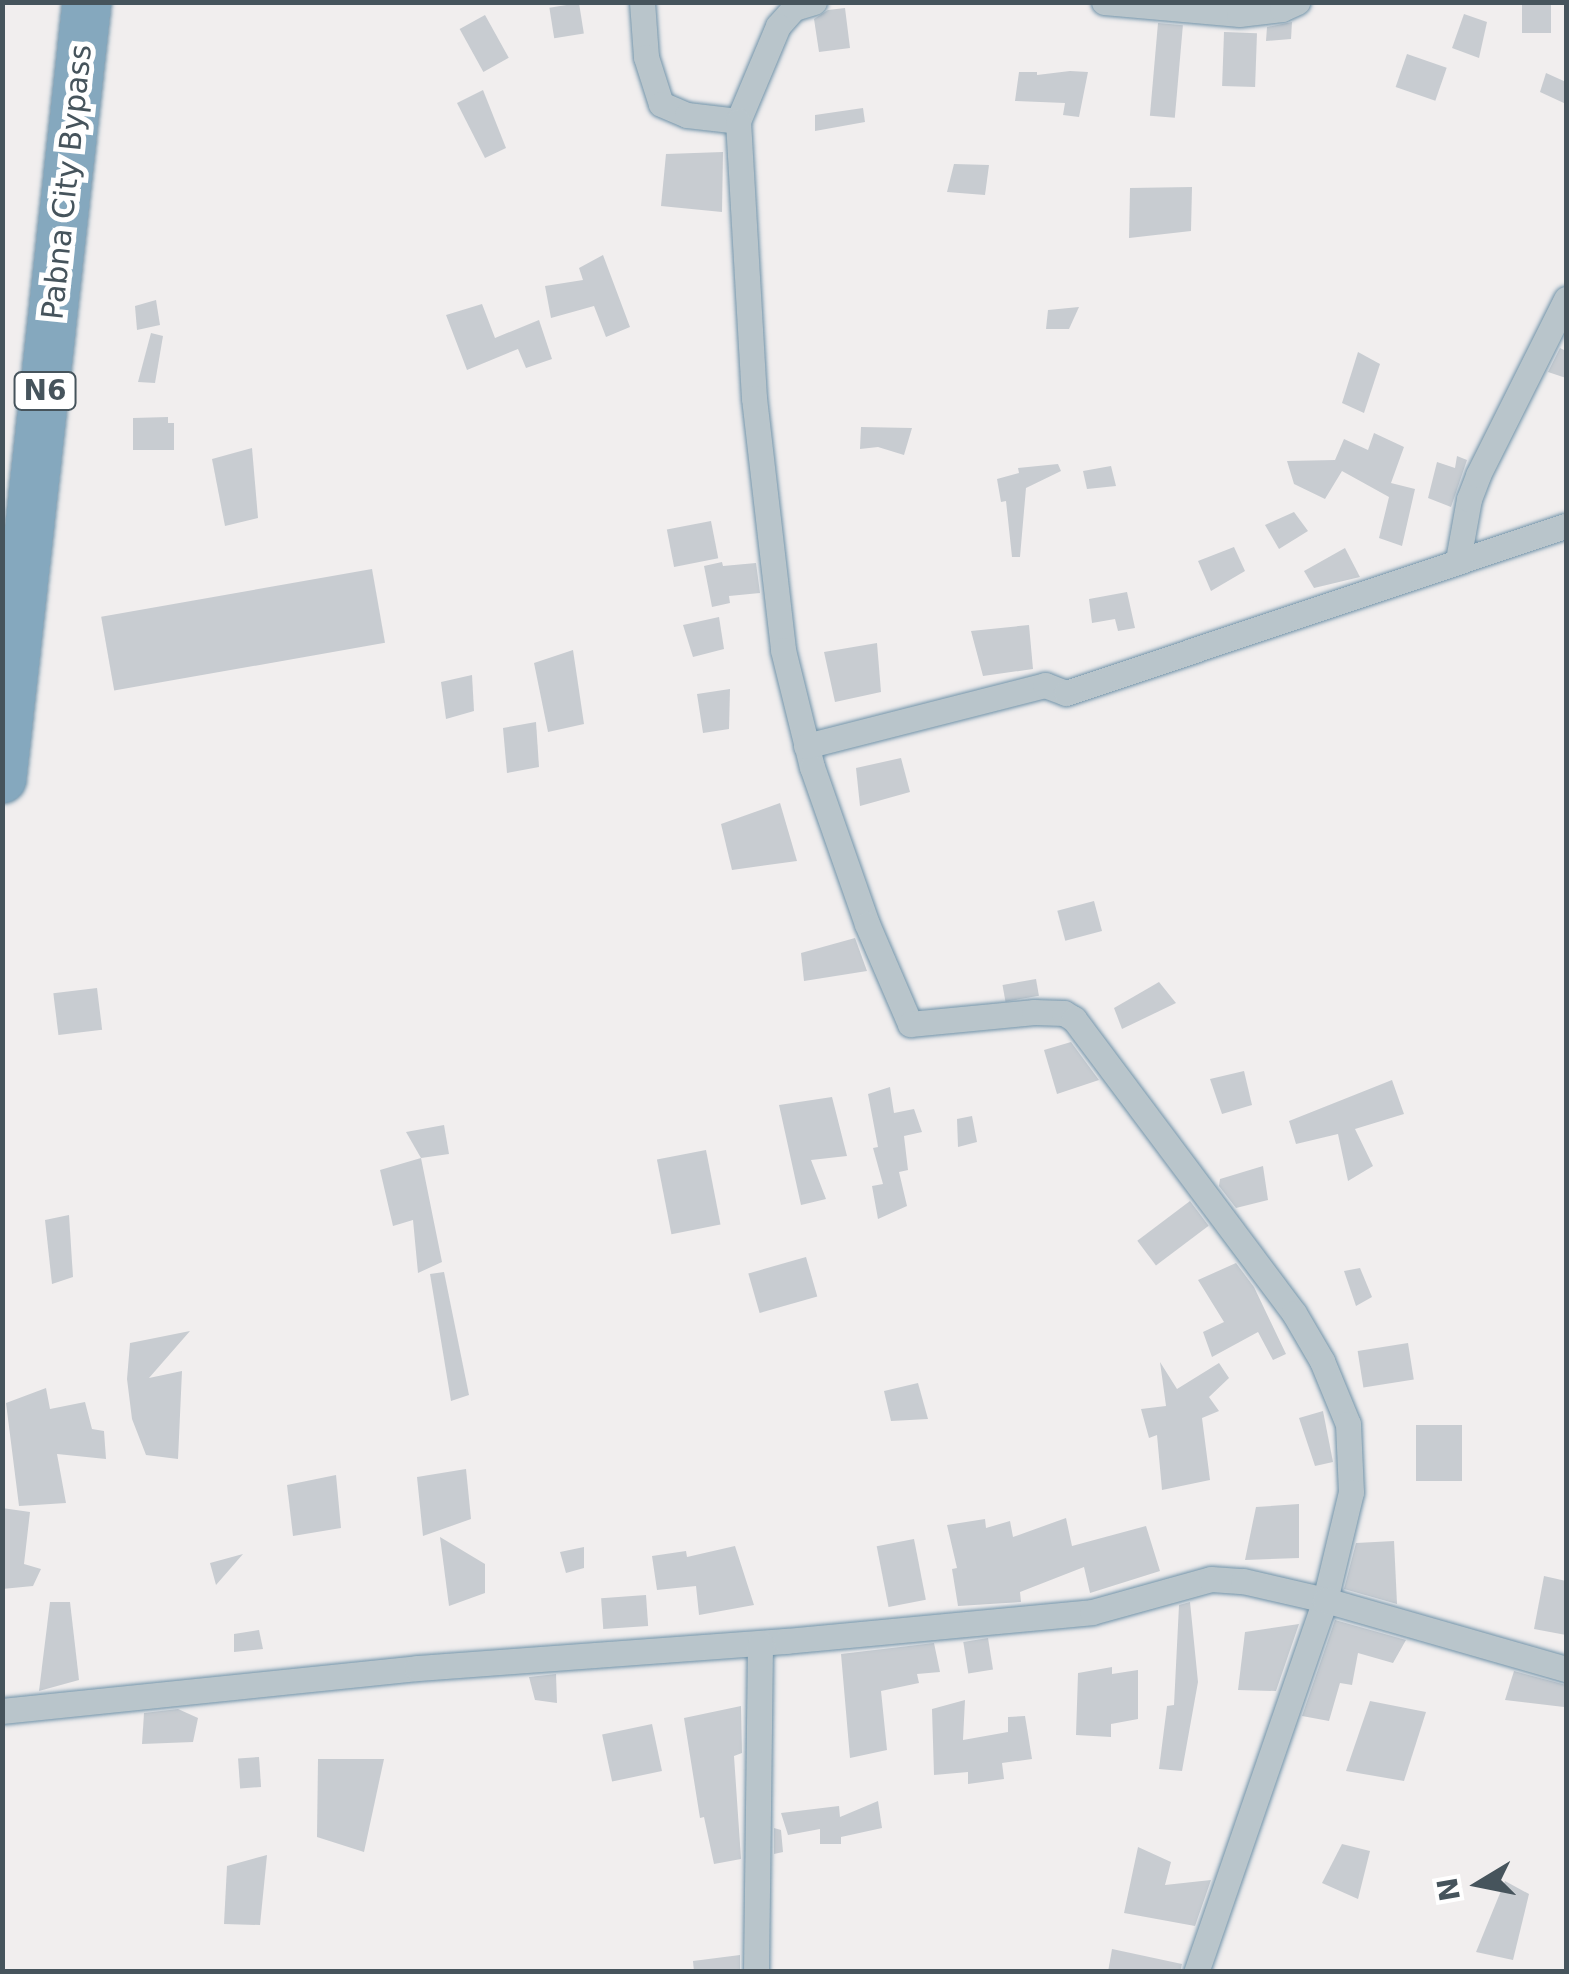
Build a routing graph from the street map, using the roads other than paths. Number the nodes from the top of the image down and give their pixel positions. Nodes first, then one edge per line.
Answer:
1 (86, 2) edge
2 (642, 2) edge
3 (814, 2) edge
4 (1104, 2) edge
5 (1297, 2) edge
6 (738, 121) junction
7 (1566, 299) edge
8 (1565, 526) edge
9 (1458, 560) junction
10 (806, 746) junction
11 (2, 778) edge
12 (1325, 1600) junction
13 (760, 1643) junction
14 (1566, 1668) edge
15 (2, 1711) edge
16 (756, 1972) edge
17 (1196, 1972) edge

1 - 11 highway, Pabna City Bypass / N6
2 - 6 street
3 - 6 street
4 - 5 street
6 - 10 street
7 - 9 street
8 - 9 street
9 - 10 street
10 - 12 street
12 - 13 street
12 - 14 street
12 - 17 street
13 - 15 street
13 - 16 street

